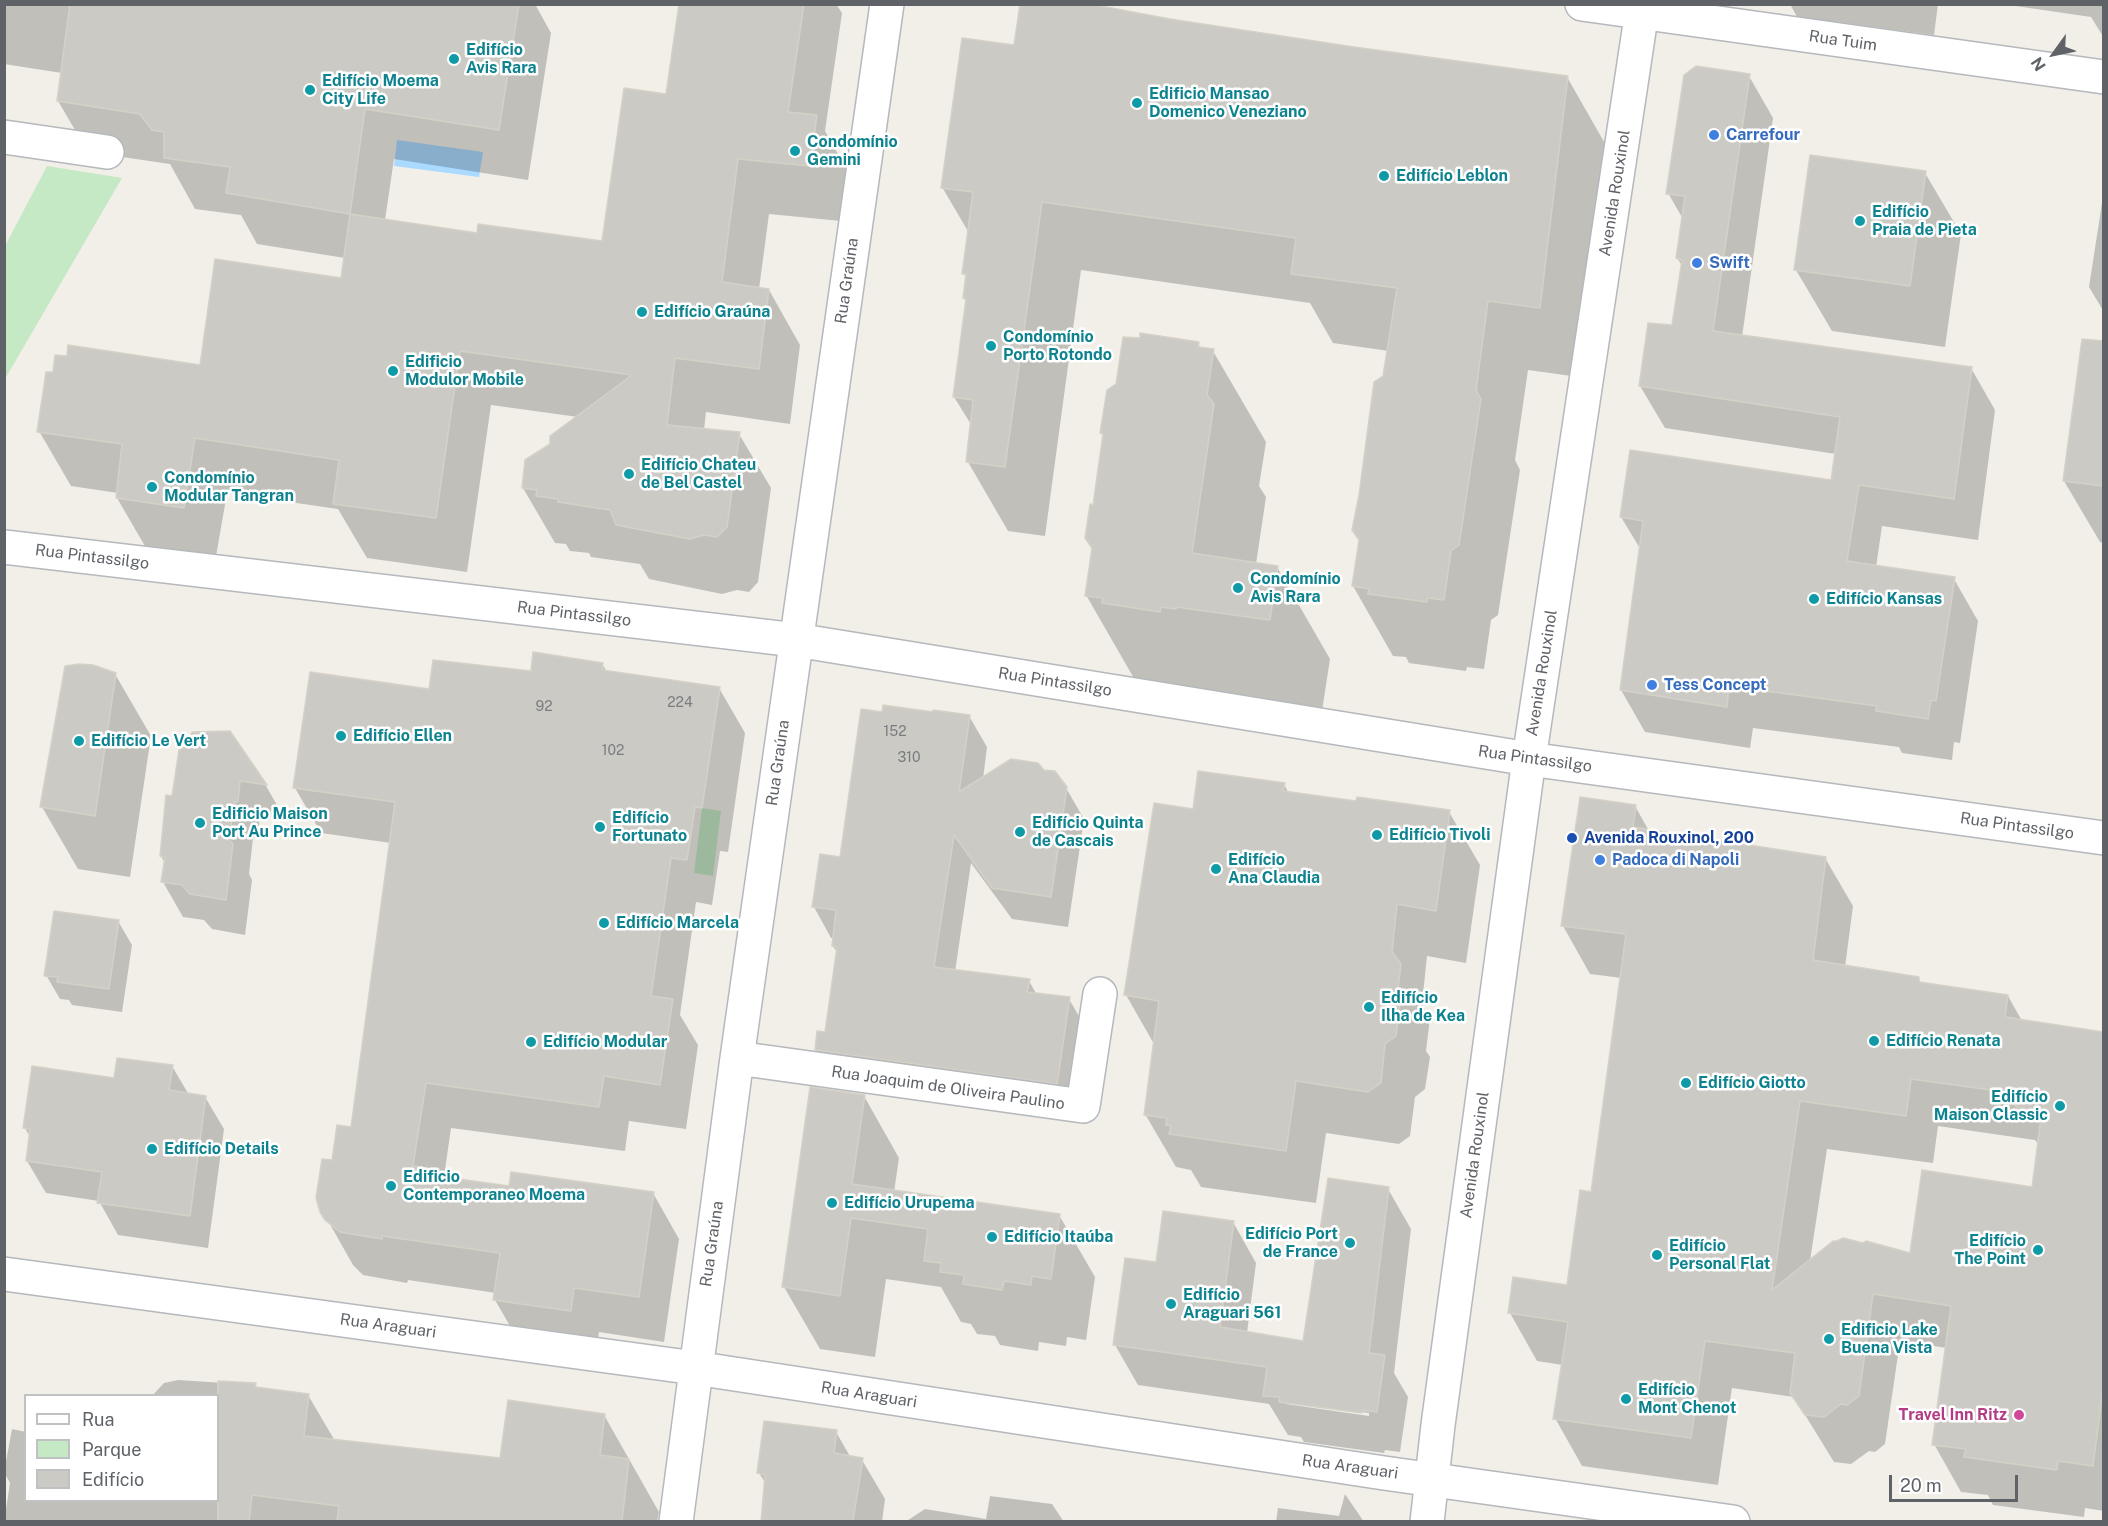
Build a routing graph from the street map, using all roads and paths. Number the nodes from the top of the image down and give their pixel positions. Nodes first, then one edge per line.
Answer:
1 (887, 4) edge
2 (1582, 4) edge
3 (1642, 9) edge
4 (2103, 77) edge
5 (4, 137) edge
6 (107, 152) dead end
7 (4, 547) edge
8 (796, 640) junction
9 (1529, 759) junction
10 (2103, 838) edge
11 (1100, 994) dead end
12 (737, 1058) junction
13 (4, 1274) edge
14 (695, 1368) junction
15 (1432, 1479) junction
16 (676, 1521) edge
17 (1427, 1521) edge
18 (1733, 1521) edge

1 - 8 street, Rua Graúna
2 - 3 street, Rua Tuim
3 - 4 street, Rua Tuim
3 - 9 street, Avenida Rouxinol
5 - 6 street
7 - 8 street, Rua Pintassilgo
8 - 9 street, Rua Pintassilgo
8 - 12 street, Rua Graúna
9 - 10 street, Rua Pintassilgo
9 - 15 street, Avenida Rouxinol
11 - 12 street, Rua Joaquim de Oliveira Paulino
12 - 14 street, Rua Graúna
13 - 14 street, Rua Araguari
14 - 15 street, Rua Araguari
14 - 16 street, Rua Graúna
15 - 17 street, Avenida Rouxinol
15 - 18 street, Rua Araguari

